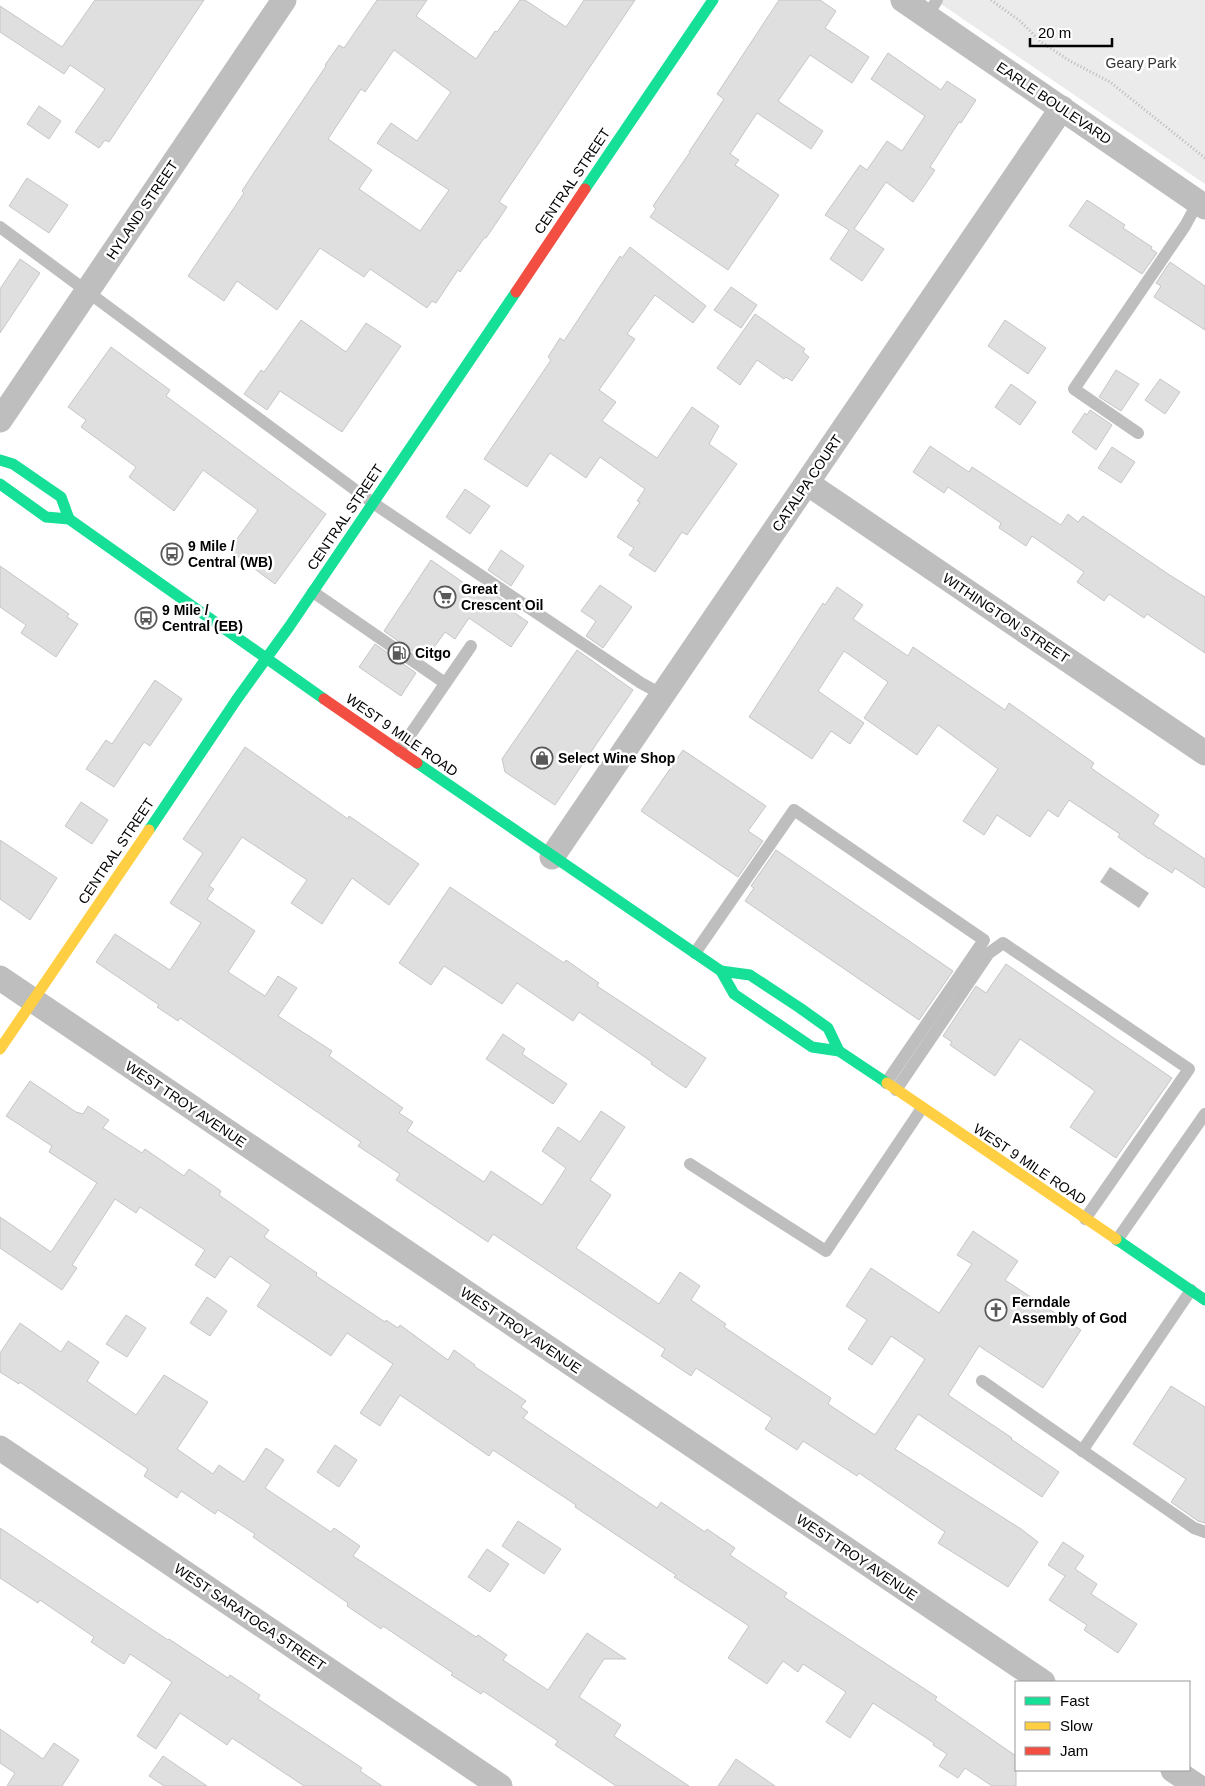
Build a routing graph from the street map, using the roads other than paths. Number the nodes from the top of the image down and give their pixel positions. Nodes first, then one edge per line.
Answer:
1 (284, 0) edge
2 (713, 0) edge
3 (903, 0) edge
4 (932, 8) edge
5 (1062, 108) junction
6 (1202, 205) edge
7 (0, 227) edge
8 (87, 292) junction
9 (0, 420) edge
10 (1138, 433) dead end
11 (0, 460) edge
12 (807, 483) junction
13 (0, 484) edge
14 (373, 503) junction
15 (68, 519) junction
16 (313, 592) junction
17 (471, 646) dead end
18 (266, 659) junction
19 (446, 683) junction
20 (663, 695) junction
21 (399, 751) junction
22 (1205, 753) edge
23 (552, 857) junction
24 (695, 954) junction
25 (721, 971) junction
26 (0, 978) edge
27 (33, 1000) junction
28 (0, 1049) edge
29 (839, 1052) junction
30 (891, 1087) junction
31 (922, 1108) junction
32 (1205, 1114) edge
33 (690, 1164) dead end
34 (1085, 1219) junction
35 (1118, 1240) junction
36 (1191, 1290) junction
37 (1205, 1300) edge
38 (982, 1381) dead end
39 (0, 1448) edge
40 (1082, 1451) junction
41 (1205, 1532) edge
42 (1042, 1681) edge
43 (1174, 1771) edge
44 (500, 1786) edge
45 (1197, 1786) edge

1 - 8 street, HYLAND STREET
2 - 14 main road, CENTRAL STREET
3 - 4 street, EARLE BOULEVARD
4 - 5 street, EARLE BOULEVARD
5 - 6 street, EARLE BOULEVARD
5 - 12 street, CATALPA COURT
6 - 10 lane
7 - 8 lane
8 - 9 street, HYLAND STREET
8 - 14 lane
11 - 15 main road
12 - 20 street, CATALPA COURT
12 - 22 street, WITHINGTON STREET
13 - 15 main road, WEST 9 MILE ROAD
14 - 16 main road, CENTRAL STREET
14 - 20 lane
15 - 18 main road, WEST 9 MILE ROAD
16 - 18 main road, CENTRAL STREET
16 - 19 lane
17 - 19 lane
18 - 21 main road, WEST 9 MILE ROAD
18 - 27 main road, CENTRAL STREET
19 - 21 lane
20 - 23 street, CATALPA COURT
21 - 23 main road, WEST 9 MILE ROAD
23 - 24 main road, WEST 9 MILE ROAD
24 - 25 main road, WEST 9 MILE ROAD
24 - 30 lane
25 - 29 main road, WEST 9 MILE ROAD
25 - 29 main road, WEST 9 MILE ROAD
26 - 27 street, WEST TROY AVENUE
27 - 28 main road, CENTRAL STREET
27 - 42 street, WEST TROY AVENUE
29 - 30 main road, WEST 9 MILE ROAD
30 - 31 main road, WEST 9 MILE ROAD
30 - 34 lane
31 - 33 lane
31 - 34 main road, WEST 9 MILE ROAD
32 - 35 lane
34 - 35 main road, WEST 9 MILE ROAD
35 - 36 main road, WEST 9 MILE ROAD
36 - 37 main road, WEST 9 MILE ROAD
36 - 40 lane
38 - 40 lane
39 - 44 street, WEST SARATOGA STREET
40 - 41 lane
43 - 45 street

